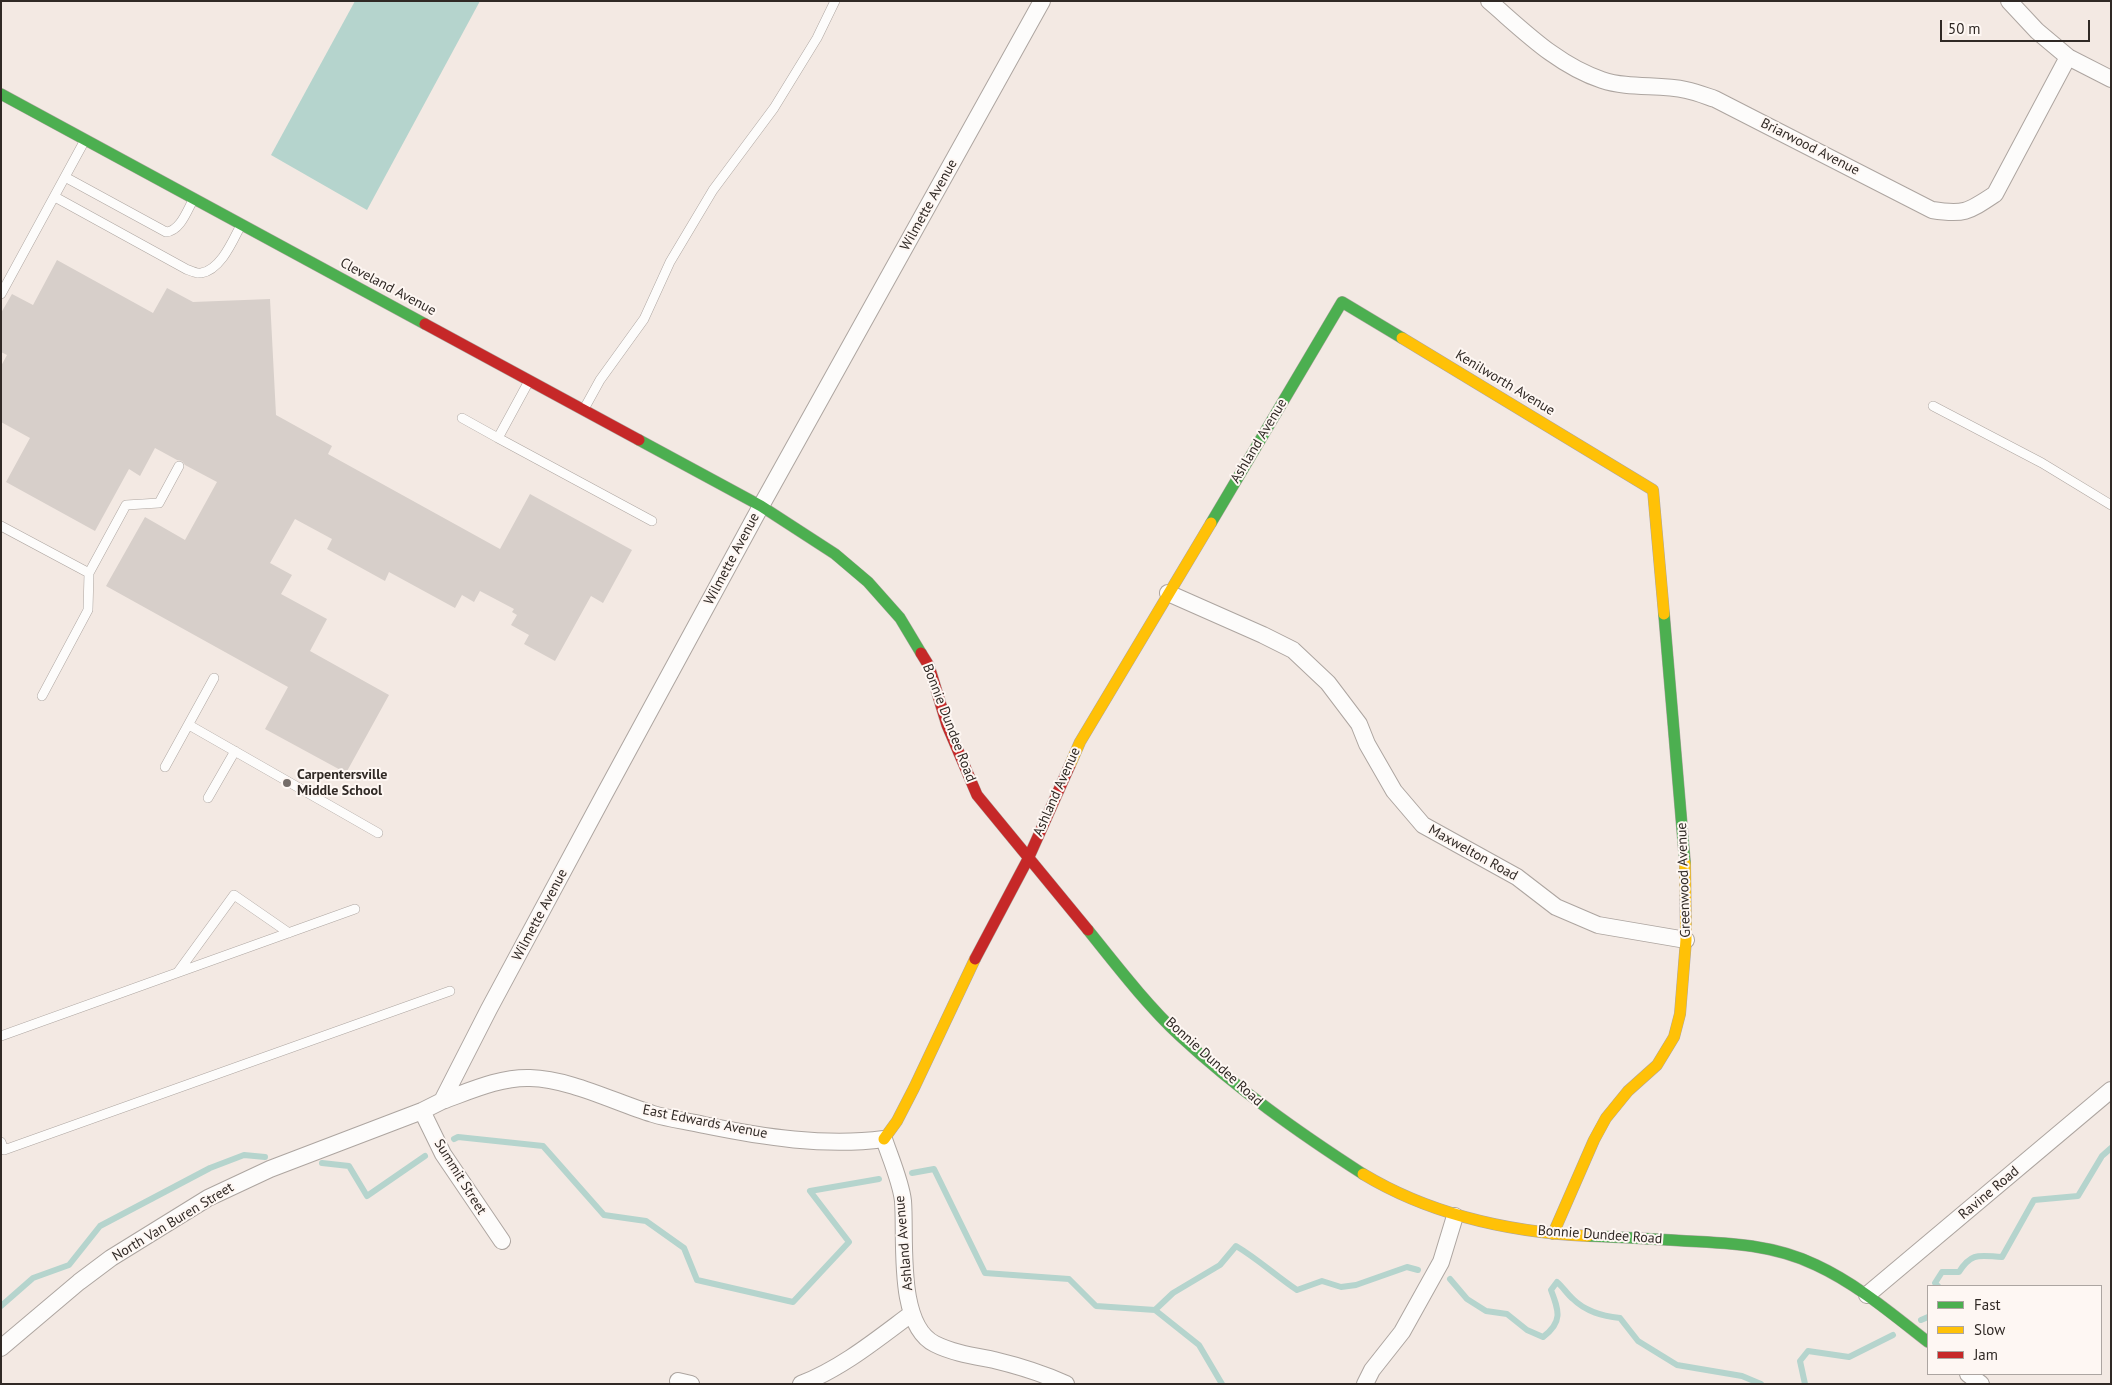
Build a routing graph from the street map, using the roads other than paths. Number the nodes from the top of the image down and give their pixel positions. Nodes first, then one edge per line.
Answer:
1 (835, 1) edge
2 (1042, 1) edge
3 (1489, 1) edge
4 (2010, 1) edge
5 (2068, 57) junction
6 (2111, 79) edge
7 (1, 94) edge
8 (85, 140) junction
9 (65, 177) junction
10 (55, 197) junction
11 (194, 198) junction
12 (241, 224) junction
13 (1, 294) edge
14 (1342, 302) joint
15 (530, 381) junction
16 (1933, 406) dead end
17 (583, 410) junction
18 (462, 418) dead end
19 (498, 438) junction
20 (179, 466) dead end
21 (1653, 490) joint
22 (2111, 505) edge
23 (761, 506) junction
24 (652, 521) dead end
25 (1, 526) edge
26 (89, 573) junction
27 (1168, 593) junction
28 (214, 678) dead end
29 (42, 696) dead end
30 (188, 725) junction
31 (234, 751) junction
32 (165, 768) dead end
33 (208, 798) dead end
34 (378, 832) dead end
35 (1028, 859) junction
36 (354, 909) dead end
37 (289, 933) junction
38 (1686, 940) junction
39 (177, 973) junction
40 (450, 991) dead end
41 (1, 1036) edge
42 (2111, 1090) edge
43 (442, 1102) junction
44 (422, 1111) junction
45 (884, 1139) junction
46 (1, 1142) edge
47 (1455, 1216) junction
48 (1553, 1234) junction
49 (502, 1241) dead end
50 (1867, 1295) junction
51 (911, 1314) junction
52 (1927, 1341) edge
53 (1, 1348) edge
54 (1969, 1375) edge
55 (801, 1384) edge
56 (1066, 1384) edge
57 (1365, 1384) edge
58 (1981, 1384) edge

1 - 17 lane
2 - 23 street, Wilmette Avenue
3 - 5 street, Briarwood Avenue
4 - 5 street
5 - 6 street
7 - 8 street, Cleveland Avenue
8 - 9 lane
8 - 11 street, Cleveland Avenue
9 - 10 lane
9 - 11 lane
10 - 12 lane
10 - 13 lane
11 - 12 street, Cleveland Avenue
12 - 15 street, Cleveland Avenue
14 - 21 street, Kenilworth Avenue
14 - 27 street, Ashland Avenue
15 - 17 street, Cleveland Avenue
15 - 19 lane
16 - 22 lane
17 - 23 street, Cleveland Avenue
18 - 19 lane
19 - 24 lane
20 - 26 lane
21 - 38 street, Greenwood Avenue
23 - 35 street, Bonnie Dundee Road
23 - 43 street, Wilmette Avenue
25 - 26 lane
26 - 29 lane
27 - 35 street, Ashland Avenue
27 - 38 street, Maxwelton Road
28 - 30 lane
30 - 31 lane
30 - 32 lane
31 - 33 lane
31 - 34 lane
35 - 45 street, Ashland Avenue
35 - 47 street, Bonnie Dundee Road
36 - 37 lane
37 - 39 lane
37 - 39 lane
38 - 48 street, Greenwood Avenue
39 - 41 lane
40 - 46 lane
42 - 50 street, Ravine Road
43 - 44 street
43 - 45 street, East Edwards Avenue
44 - 49 street, Summit Street
44 - 53 street, North Van Buren Street
45 - 51 street, Ashland Avenue
47 - 48 street, Bonnie Dundee Road
47 - 57 street
48 - 50 street, Bonnie Dundee Road
50 - 52 street, Bonnie Dundee Road
51 - 55 street
51 - 56 street
54 - 58 street

